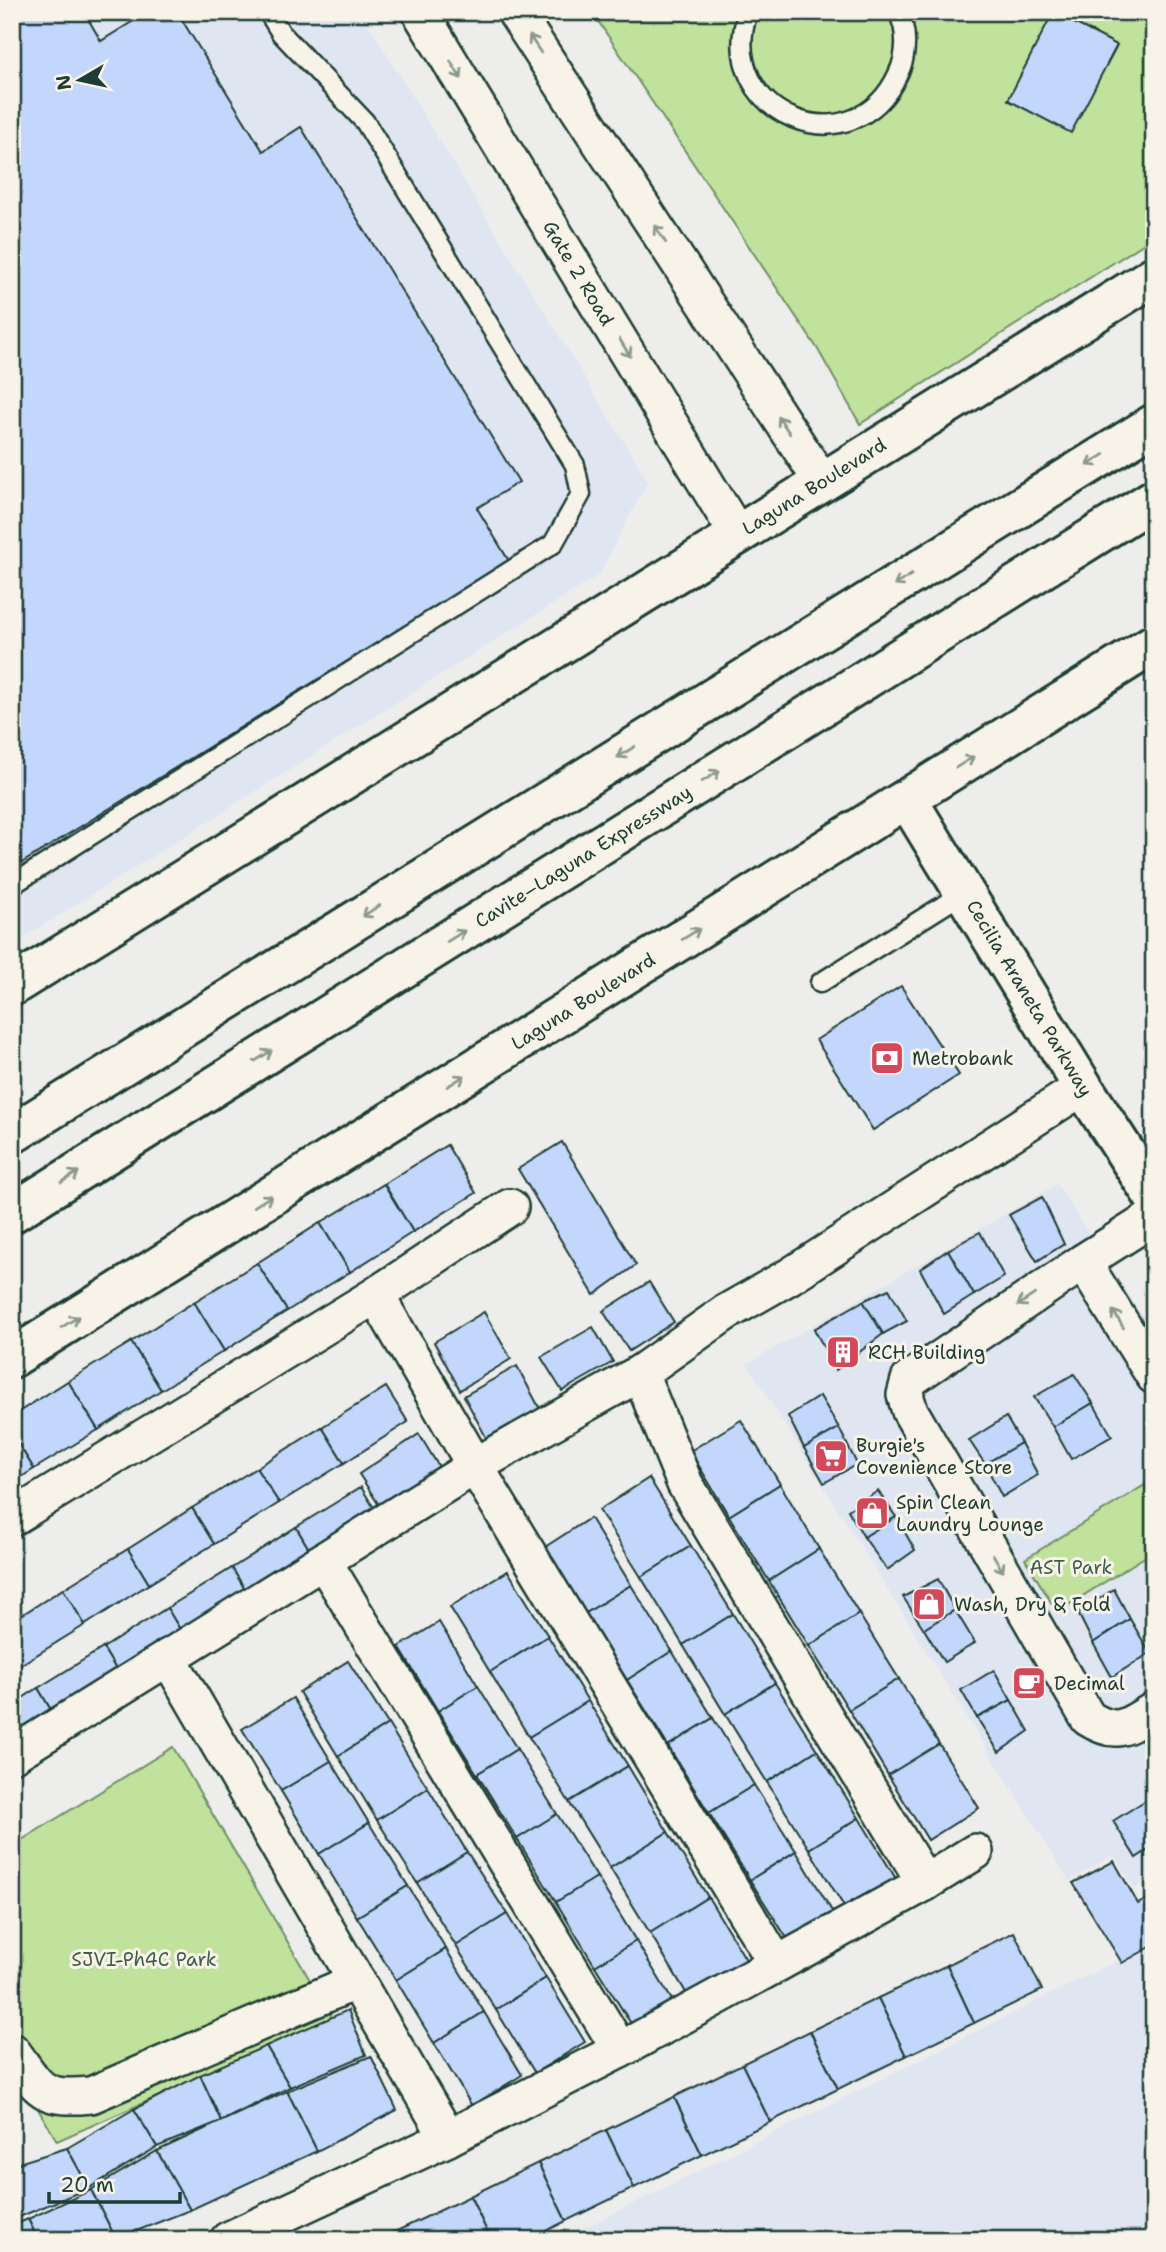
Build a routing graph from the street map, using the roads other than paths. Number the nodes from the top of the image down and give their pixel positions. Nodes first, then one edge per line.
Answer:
1 (268, 12) edge
2 (420, 12) edge
3 (515, 12) edge
4 (748, 12) edge
5 (898, 12) edge
6 (1154, 276) edge
7 (1154, 424) edge
8 (822, 482) junction
9 (1154, 499) edge
10 (737, 534) junction
11 (1154, 644) edge
12 (907, 799) junction
13 (12, 885) edge
14 (965, 892) junction
15 (820, 983) dead end
16 (12, 986) edge
17 (1083, 1087) junction
18 (12, 1134) edge
19 (1154, 1197) edge
20 (510, 1208) dead end
21 (12, 1213) edge
22 (1154, 1217) edge
23 (1083, 1262) junction
24 (376, 1295) junction
25 (12, 1358) edge
26 (640, 1373) junction
27 (1154, 1376) edge
28 (475, 1466) junction
29 (12, 1518) edge
30 (324, 1562) junction
31 (167, 1657) junction
32 (1154, 1710) edge
33 (12, 1755) edge
34 (975, 1853) dead end
35 (925, 1883) junction
36 (776, 1963) junction
37 (357, 1981) junction
38 (12, 2050) edge
39 (620, 2050) junction
40 (448, 2138) junction
41 (229, 2240) edge

1 - 13 lane
2 -> 10 street, Gate 2 Road
8 -> 3 street
4 - 5 lane
6 - 8 main road, Laguna Boulevard
7 -> 18 main road
8 - 10 main road, Laguna Boulevard
21 -> 9 main road, Cavite–Laguna Expressway
10 - 16 main road, Laguna Boulevard
12 -> 11 main road, Laguna Boulevard
12 - 14 main road, Cecilia Araneta Parkway
25 -> 12 main road, Laguna Boulevard
14 - 15 lane
14 - 17 main road, Cecilia Araneta Parkway
17 - 19 main road, Cecilia Araneta Parkway
17 - 26 street
20 - 24 street
22 - 23 street
27 -> 23 street
23 -> 32 street
24 - 28 street
24 - 29 street
26 - 28 street
26 - 35 street
28 - 30 street
28 - 36 street
30 - 31 street
30 - 39 street
31 - 33 street
31 - 37 street
34 - 35 street
35 - 36 street
36 - 39 street
37 - 38 street
37 - 40 street
39 - 40 street
40 - 41 street

